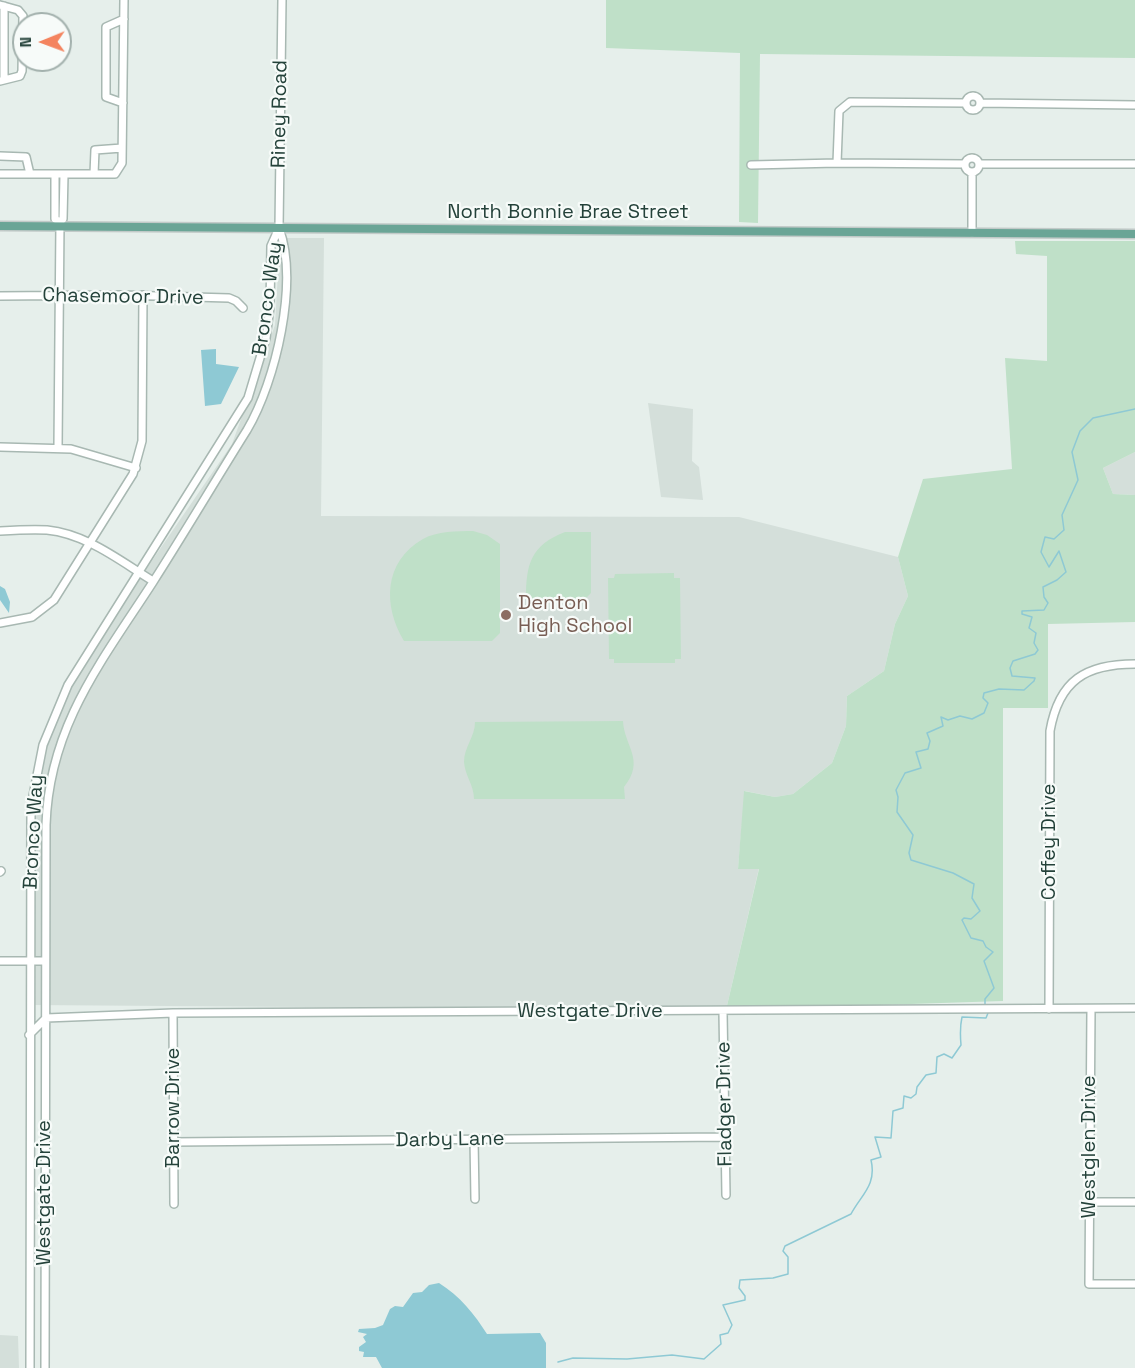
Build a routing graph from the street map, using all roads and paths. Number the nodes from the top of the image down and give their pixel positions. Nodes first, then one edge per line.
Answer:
1 (124, 0) edge
2 (282, 0) edge
3 (2, 6) edge
4 (124, 19) junction
5 (2, 81) edge
6 (123, 103) junction
7 (1135, 105) edge
8 (122, 148) junction
9 (0, 156) edge
10 (837, 163) junction
11 (965, 164) junction
12 (1135, 164) edge
13 (751, 165) dead end
14 (980, 165) junction
15 (972, 172) junction
16 (0, 174) edge
17 (30, 174) junction
18 (94, 174) junction
19 (55, 175) junction
20 (64, 175) junction
21 (60, 224) junction
22 (0, 226) edge
23 (279, 228) junction
24 (972, 233) junction
25 (1135, 234) edge
26 (59, 295) junction
27 (0, 296) edge
28 (143, 296) junction
29 (243, 308) dead end
30 (0, 447) edge
31 (58, 447) junction
32 (136, 468) junction
33 (0, 531) edge
34 (92, 543) junction
35 (139, 573) junction
36 (153, 582) junction
37 (0, 623) edge
38 (1135, 664) edge
39 (29, 961) junction
40 (45, 961) junction
41 (0, 962) edge
42 (1135, 1008) edge
43 (1049, 1009) junction
44 (1091, 1009) junction
45 (723, 1012) junction
46 (173, 1013) junction
47 (29, 1018) joint
48 (45, 1018) junction
49 (29, 1035) junction
50 (725, 1137) junction
51 (474, 1139) junction
52 (174, 1142) junction
53 (726, 1195) dead end
54 (475, 1199) dead end
55 (1090, 1202) junction
56 (1135, 1202) edge
57 (174, 1204) dead end
58 (1135, 1284) edge
59 (30, 1368) edge
60 (45, 1368) edge

1 - 4 street
2 - 23 street, Riney Road
3 - 5 street
3 - 5 street
4 - 6 street
4 - 6 street
6 - 8 street
7 - 10 street
8 - 18 street
8 - 18 street
9 - 17 street
10 - 11 street
10 - 13 street
11 - 14 street
11 - 15 street
12 - 14 street
14 - 15 street
15 - 24 street
16 - 17 street
17 - 19 street
18 - 20 street
19 - 20 street
19 - 21 street
20 - 21 street
21 - 22 main road, North Bonnie Brae Street
21 - 23 main road, North Bonnie Brae Street
21 - 26 street
23 - 24 main road, North Bonnie Brae Street
23 - 35 street, Bronco Way
23 - 36 street, Bronco Way
24 - 25 main road, North Bonnie Brae Street
26 - 27 street, Chasemoor Drive
26 - 28 street, Chasemoor Drive
26 - 31 street
28 - 29 street, Chasemoor Drive
28 - 32 street
30 - 31 street
31 - 32 street
32 - 34 street
33 - 34 street
34 - 35 street
34 - 37 street
35 - 36 street
35 - 39 street, Bronco Way
36 - 40 street, Bronco Way
38 - 43 street, Coffey Drive
39 - 40 street
39 - 41 street
39 - 47 street, Bronco Way
40 - 48 street, Bronco Way
42 - 44 street, Westgate Drive
43 - 44 street, Westgate Drive
43 - 45 street, Westgate Drive
44 - 55 street, Westglen Drive
45 - 46 street, Westgate Drive
45 - 50 street, Fladger Drive
46 - 48 street, Westgate Drive
46 - 52 street, Barrow Drive
47 - 49 street, Westgate Drive
48 - 49 street
48 - 60 street, Westgate Drive
49 - 59 street, Westgate Drive
50 - 51 street, Darby Lane
50 - 53 street, Fladger Drive
51 - 52 street, Darby Lane
51 - 54 street
52 - 57 street, Barrow Drive
55 - 56 street
55 - 58 street, Westglen Drive

